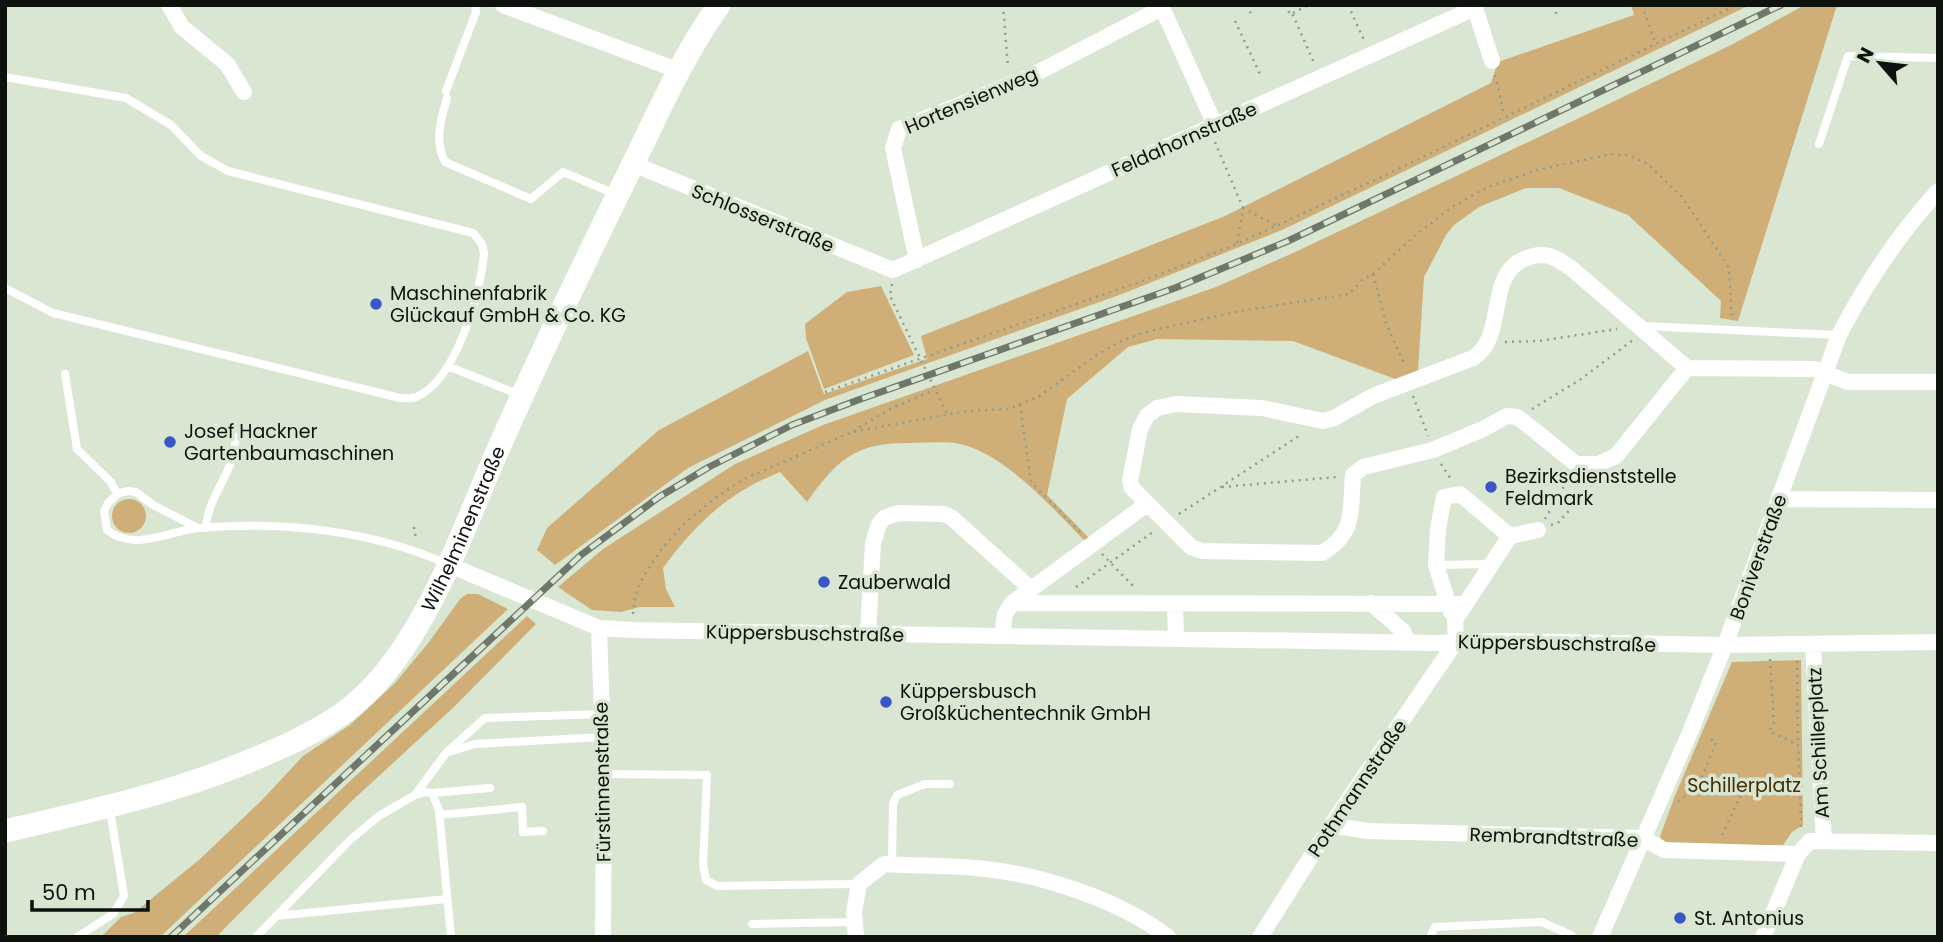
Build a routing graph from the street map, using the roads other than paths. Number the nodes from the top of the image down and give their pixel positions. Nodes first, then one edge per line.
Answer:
1 (169, 5) edge
2 (475, 5) edge
3 (503, 5) edge
4 (719, 5) edge
5 (1161, 7) edge
6 (1475, 7) edge
7 (1938, 58) edge
8 (1492, 61) road end
9 (677, 70) junction
10 (5, 77) edge
11 (244, 92) dead end
12 (1215, 125) junction
13 (1819, 144) dead end
14 (633, 164) junction
15 (1938, 191) edge
16 (617, 195) junction
17 (917, 260) junction
18 (893, 270) joint
19 (5, 288) edge
20 (1640, 329) junction
21 (1839, 335) junction
22 (450, 367) junction
23 (1687, 368) junction
24 (1825, 373) junction
25 (65, 374) dead end
26 (1938, 382) edge
27 (522, 396) junction
28 (215, 428) dead end
29 (117, 494) junction
30 (1779, 499) junction
31 (1938, 500) edge
32 (1147, 504) junction
33 (202, 528) junction
34 (1538, 530) road end
35 (1510, 536) junction
36 (447, 564) junction
37 (1490, 564) junction
38 (1436, 565) junction
39 (1031, 589) junction
40 (1012, 603) junction
41 (1371, 603) junction
42 (1448, 603) junction
43 (1047, 604) junction
44 (1175, 604) junction
45 (1465, 604) junction
46 (1455, 620) junction
47 (599, 628) junction
48 (868, 633) junction
49 (1002, 636) junction
50 (1176, 639) junction
51 (1456, 641) junction
52 (1938, 642) edge
53 (1408, 643) junction
54 (1725, 645) junction
55 (1813, 645) junction
56 (601, 714) junction
57 (601, 737) junction
58 (446, 753) junction
59 (604, 774) junction
60 (950, 784) dead end
61 (490, 788) dead end
62 (432, 793) junction
63 (415, 795) junction
64 (110, 807) junction
65 (439, 815) junction
66 (1331, 825) junction
67 (5, 831) edge
68 (543, 831) dead end
69 (1643, 838) junction
70 (1824, 841) junction
71 (1938, 843) edge
72 (1801, 850) junction
73 (892, 864) junction
74 (859, 884) junction
75 (447, 899) junction
76 (276, 916) junction
77 (752, 924) dead end
78 (856, 930) edge
79 (1571, 935) dead end
80 (77, 937) edge
81 (256, 937) edge
82 (451, 937) edge
83 (603, 937) edge
84 (1168, 937) edge
85 (1259, 937) edge
86 (1430, 937) edge
87 (1600, 937) edge
88 (1763, 937) edge

1 - 11 street
2 - 16 lane
3 - 9 street
4 - 9 street, Wilhelminenstraße
5 - 12 street
5 - 17 street, Hortensienweg
6 - 8 street, Feldahornstraße
6 - 12 street, Feldahornstraße
7 - 13 lane
9 - 14 street, Wilhelminenstraße
10 - 22 lane
12 - 17 street, Feldahornstraße
14 - 16 street, Wilhelminenstraße
14 - 18 street, Schlosserstraße
15 - 21 street, Boniverstraße
16 - 27 street, Wilhelminenstraße
17 - 18 street, Feldahornstraße
19 - 22 lane
20 - 21 lane
20 - 23 street
20 - 32 street
21 - 24 street, Boniverstraße
22 - 27 lane
23 - 24 street
23 - 32 street
24 - 26 street
24 - 30 street, Boniverstraße
25 - 29 lane
27 - 36 street, Wilhelminenstraße
28 - 33 lane
29 - 33 lane
29 - 33 lane
30 - 31 street
30 - 54 street, Boniverstraße
32 - 39 street
33 - 36 lane
34 - 35 street
35 - 37 street
35 - 38 street
36 - 47 street, Küppersbuschstraße
36 - 64 street, Wilhelminenstraße
37 - 38 lane
37 - 45 street
38 - 42 street
39 - 40 street
39 - 43 lane
39 - 48 street
40 - 43 street, Küppersbuschstraße
40 - 49 street
41 - 42 street, Küppersbuschstraße
41 - 44 street, Küppersbuschstraße
41 - 53 street
42 - 45 street, Küppersbuschstraße
42 - 46 street
43 - 44 street, Küppersbuschstraße
44 - 50 street
45 - 46 street
46 - 51 street
47 - 48 street, Küppersbuschstraße
47 - 56 street, Fürstinnenstraße
48 - 49 street, Küppersbuschstraße
49 - 50 street, Küppersbuschstraße
50 - 53 street, Küppersbuschstraße
51 - 53 street, Küppersbuschstraße
51 - 54 street, Küppersbuschstraße
51 - 66 street, Pothmannstraße
52 - 55 street, Küppersbuschstraße
54 - 55 street, Küppersbuschstraße
54 - 69 street, Boniverstraße
55 - 70 street, Am Schillerplatz
56 - 57 street, Fürstinnenstraße
56 - 58 lane
57 - 58 lane
57 - 59 street, Fürstinnenstraße
58 - 63 lane
59 - 74 lane
59 - 83 street, Fürstinnenstraße
60 - 73 lane
61 - 62 lane
62 - 63 lane
62 - 65 lane
63 - 76 lane
64 - 67 street, Wilhelminenstraße
64 - 80 lane
65 - 68 lane
65 - 75 lane
66 - 69 street, Rembrandtstraße
66 - 85 street, Pothmannstraße
69 - 72 street, Rembrandtstraße
69 - 87 street, Boniverstraße
70 - 71 street, Rembrandtstraße
70 - 72 street, Rembrandtstraße
72 - 88 street
73 - 74 street
73 - 84 street
74 - 78 street
75 - 76 lane
75 - 82 lane
76 - 81 lane
77 - 78 lane
79 - 86 lane

